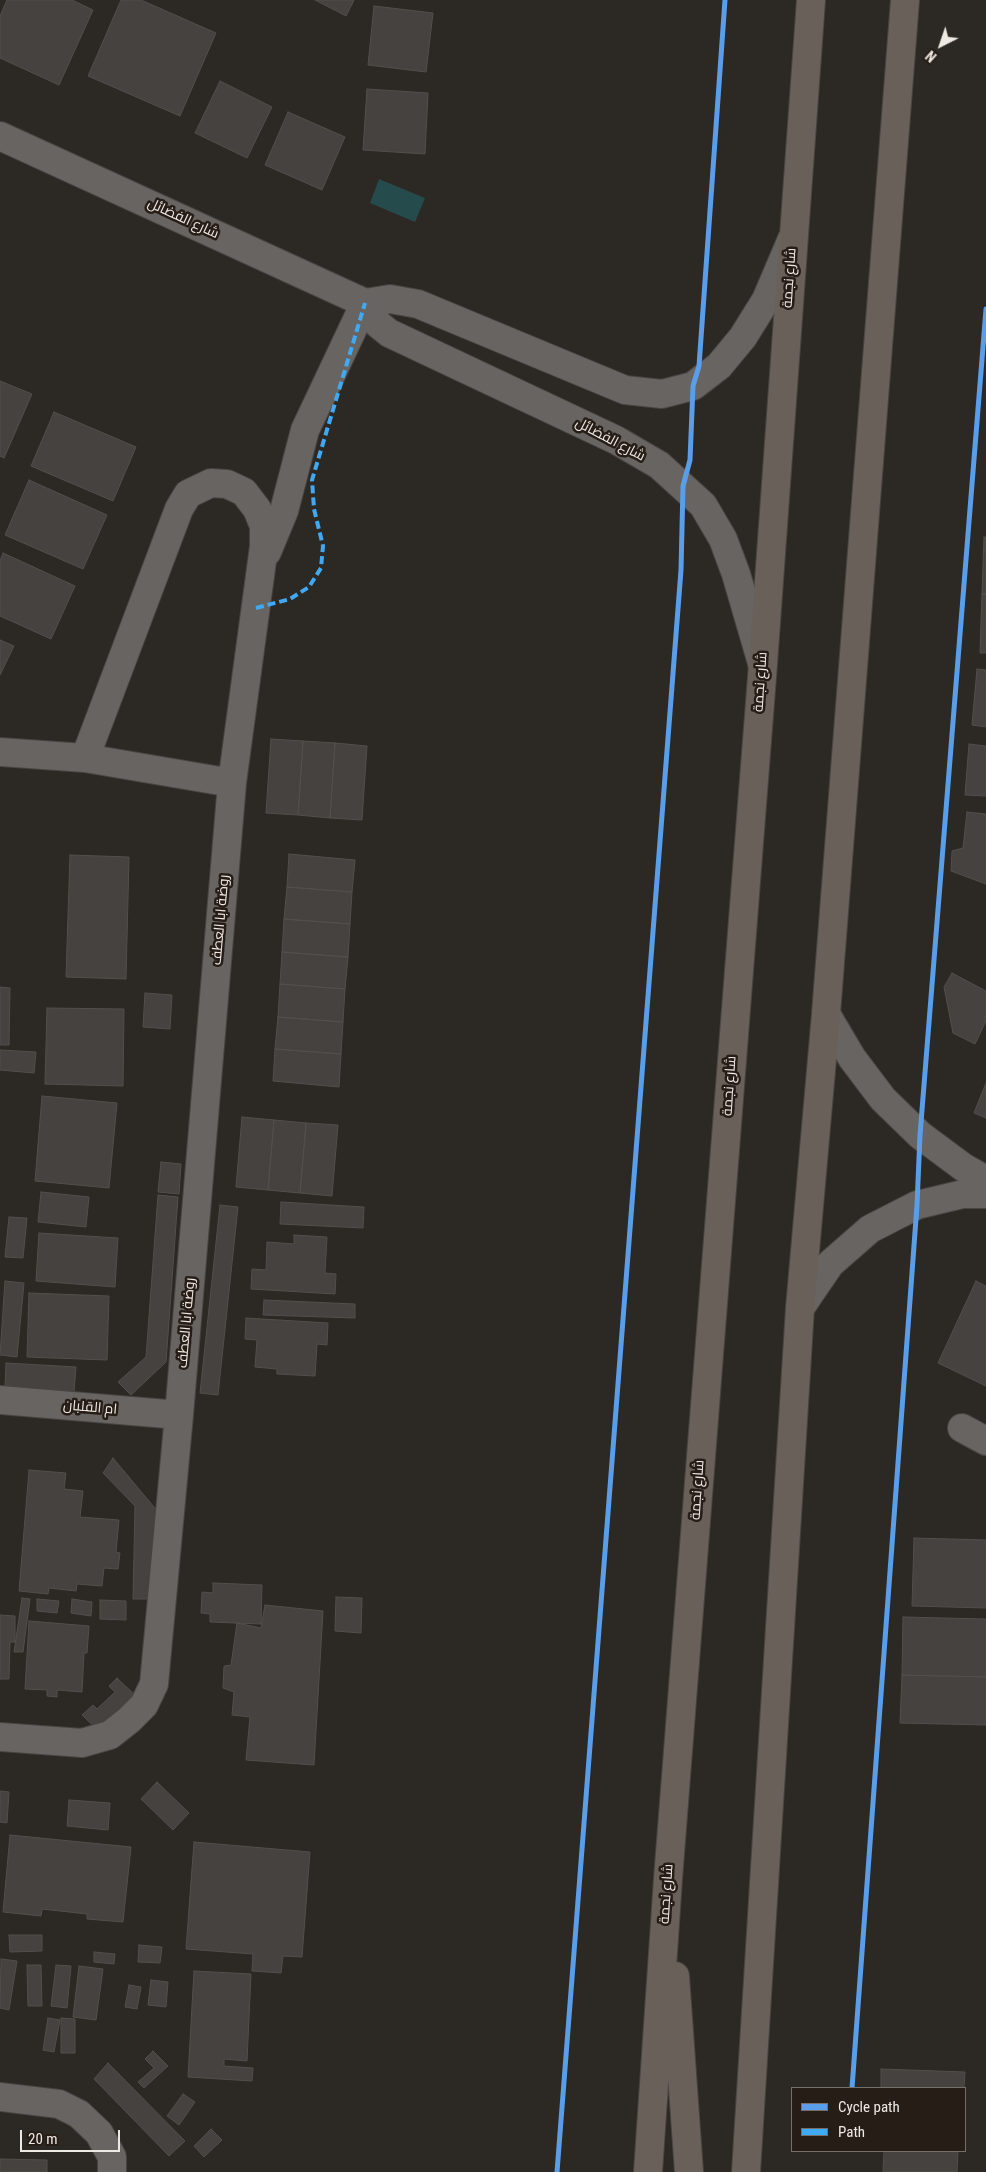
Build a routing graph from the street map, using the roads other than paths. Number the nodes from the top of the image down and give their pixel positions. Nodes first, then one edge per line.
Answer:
1 (810, 0) edge
2 (905, 0) edge
3 (0, 136) edge
4 (792, 239) junction
5 (365, 303) junction
6 (262, 562) junction
7 (762, 664) junction
8 (0, 752) edge
9 (85, 758) junction
10 (232, 783) junction
11 (826, 1014) junction
12 (986, 1180) edge
13 (986, 1194) edge
14 (800, 1308) junction
15 (0, 1400) edge
16 (179, 1415) junction
17 (962, 1428) dead end
18 (986, 1442) edge
19 (0, 1737) edge
20 (668, 1879) junction
21 (0, 2097) edge
22 (112, 2172) edge
23 (648, 2172) edge
24 (689, 2172) edge
25 (746, 2172) edge

1 - 4 main road, شارع نجمة
2 - 11 main road
3 - 5 street, شارع الفضائل
4 - 5 street
4 - 7 main road, شارع نجمة
5 - 6 street
5 - 7 street, شارع الفضائل
6 - 9 street, روضة ابا العطف
6 - 10 street, روضة ابا العطف
7 - 20 main road, شارع نجمة
8 - 9 street
9 - 10 street
10 - 16 street, روضة ابا العطف
11 - 12 street
11 - 14 main road
13 - 14 street
14 - 25 main road
15 - 16 street, ام القلبان
16 - 19 street, روضة ابا العطف
17 - 18 street
20 - 23 main road, شارع نجمة
20 - 24 main road
21 - 22 street

